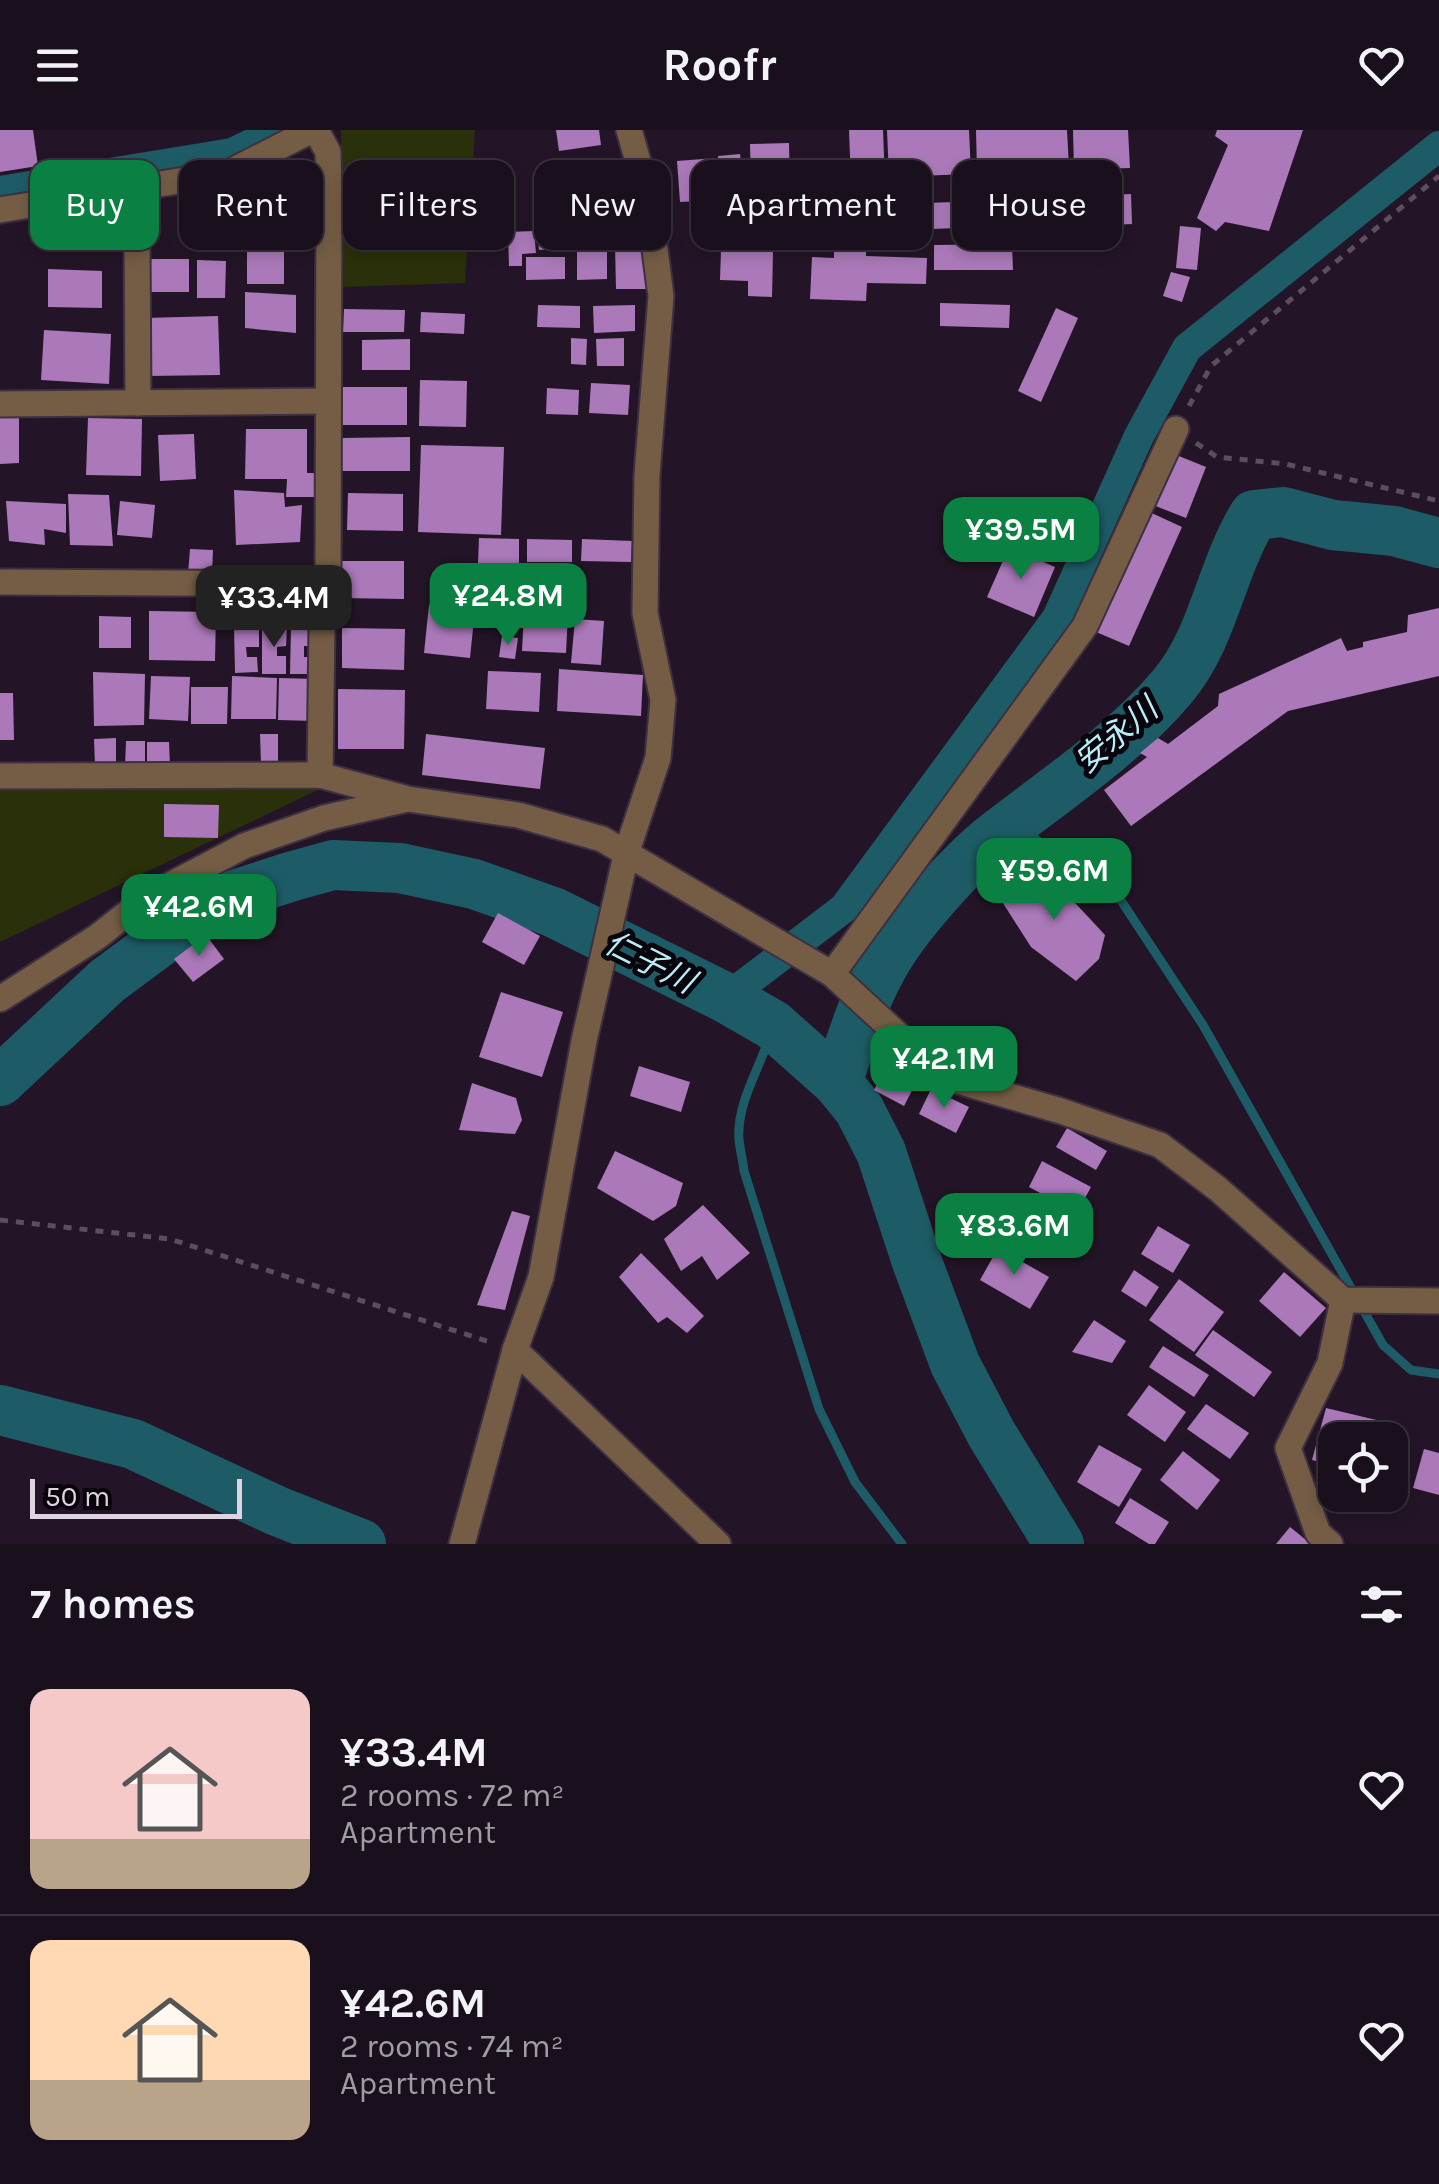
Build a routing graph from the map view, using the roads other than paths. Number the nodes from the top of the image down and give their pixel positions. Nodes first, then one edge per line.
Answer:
1 (314, 130) edge
2 (629, 130) edge
3 (159, 184) edge
4 (30, 205) edge
5 (0, 210) edge
6 (136, 250) edge
7 (328, 402) junction
8 (138, 403) junction
9 (0, 404) edge
10 (1176, 429) road end
11 (0, 582) edge
12 (328, 584) junction
13 (320, 774) junction
14 (0, 776) edge
15 (408, 799) junction
16 (627, 852) junction
17 (832, 974) junction
18 (0, 999) edge
19 (1343, 1300) junction
20 (1439, 1302) edge
21 (515, 1350) junction
22 (462, 1544) edge
23 (718, 1544) edge
24 (1330, 1544) edge

1 - 3 street
1 - 7 street
2 - 16 street
4 - 5 street
6 - 8 street
7 - 8 street
7 - 12 street
8 - 9 street
10 - 17 street
11 - 12 street
12 - 13 street
13 - 14 street
13 - 15 street
15 - 16 street
15 - 18 street
16 - 17 street
16 - 21 street
17 - 19 street
19 - 20 street
19 - 24 street
21 - 22 street
21 - 23 street

